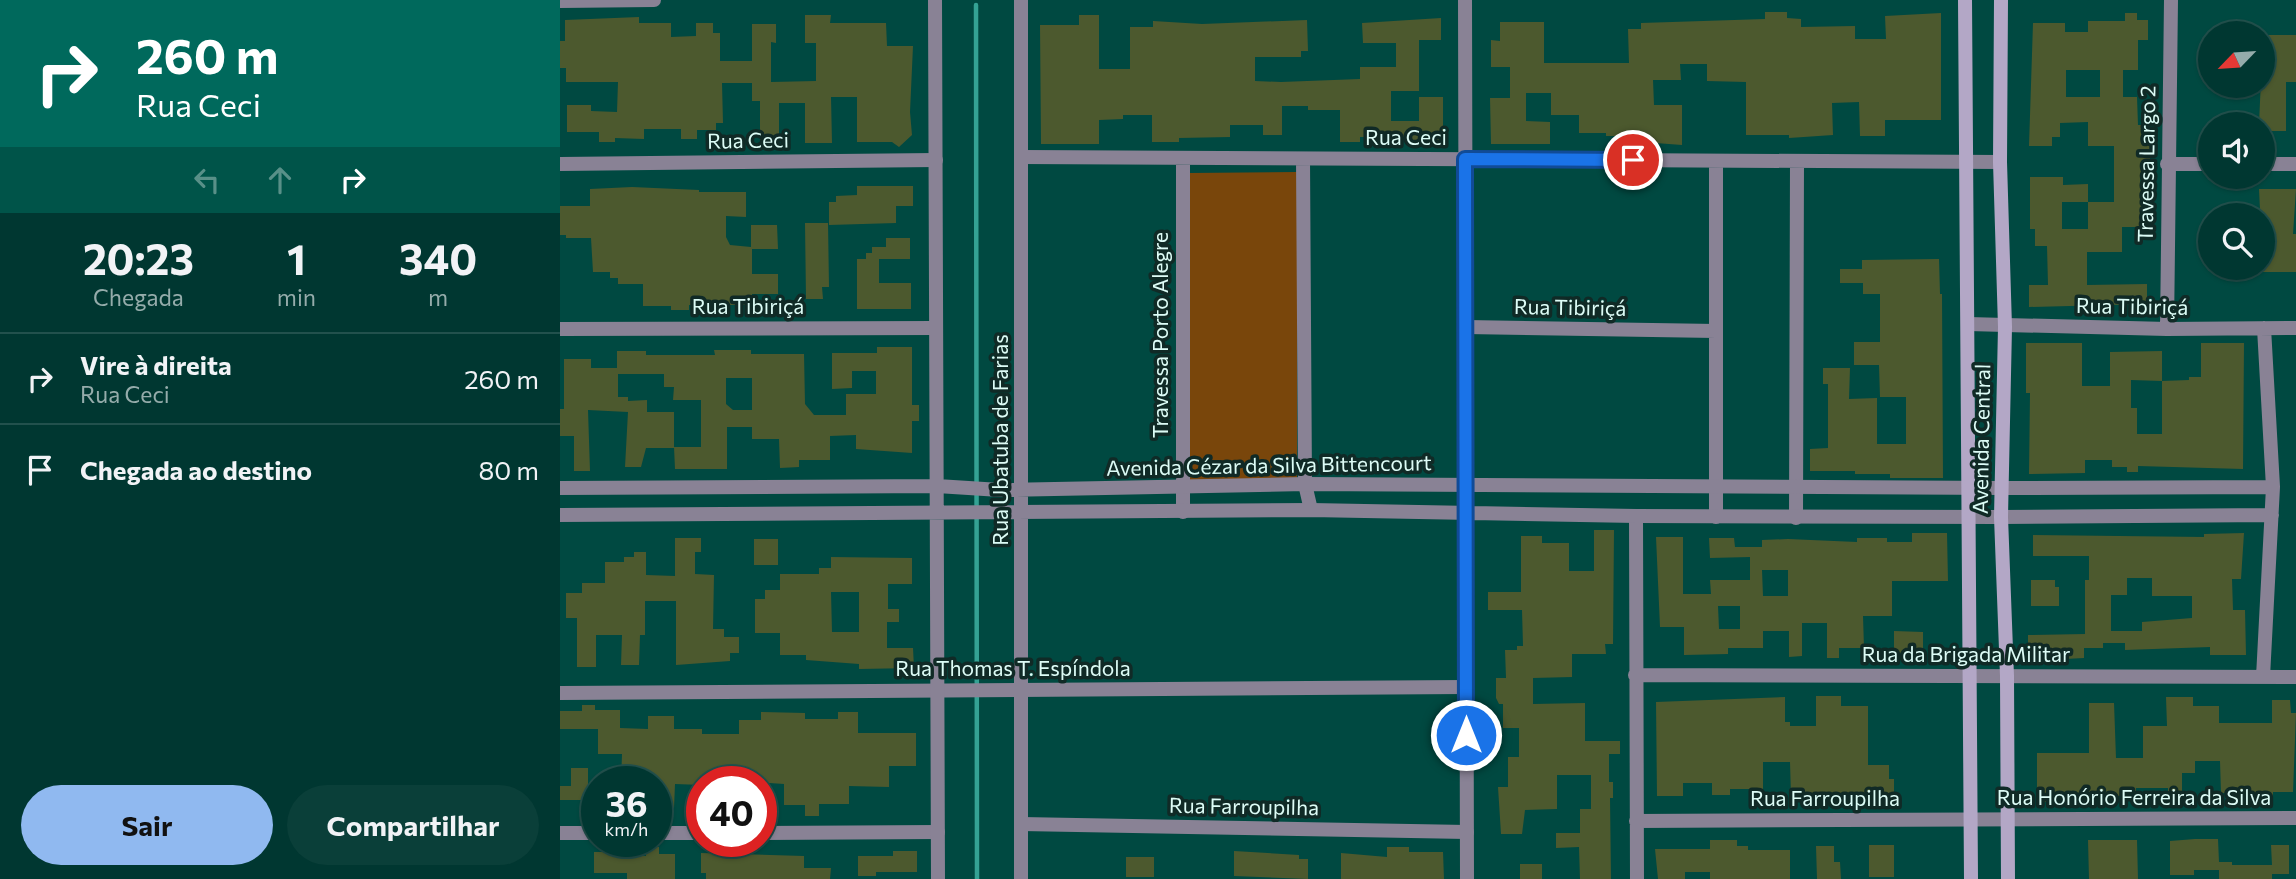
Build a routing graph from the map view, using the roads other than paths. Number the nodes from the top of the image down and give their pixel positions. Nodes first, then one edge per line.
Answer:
1 (654, 0) edge
2 (936, 0) edge
3 (1021, 0) edge
4 (1465, 0) edge
5 (1965, 0) edge
6 (2001, 0) edge
7 (2171, 0) edge
8 (560, 1) edge
9 (1021, 157) junction
10 (1183, 158) junction
11 (1303, 159) junction
12 (1465, 159) junction
13 (936, 160) junction
14 (1716, 160) junction
15 (1797, 161) junction
16 (1969, 162) junction
17 (2000, 162) junction
18 (560, 164) edge
19 (2167, 164) junction
20 (2198, 164) edge
21 (2275, 164) edge
22 (2296, 164) edge
23 (1968, 324) junction
24 (936, 327) junction
25 (1466, 327) junction
26 (2005, 327) junction
27 (2264, 328) junction
28 (2296, 328) edge
29 (560, 329) edge
30 (2167, 329) junction
31 (1716, 331) junction
32 (1305, 484) junction
33 (937, 486) junction
34 (1466, 486) junction
35 (1716, 486) junction
36 (1796, 487) junction
37 (2273, 487) junction
38 (560, 488) edge
39 (1181, 488) junction
40 (1968, 488) junction
41 (2002, 488) junction
42 (1021, 489) junction
43 (1311, 510) junction
44 (1015, 511) junction
45 (1183, 512) junction
46 (1466, 512) junction
47 (945, 513) junction
48 (560, 515) edge
49 (2273, 515) junction
50 (1636, 516) junction
51 (1967, 516) junction
52 (1716, 517) junction
53 (2001, 517) junction
54 (1796, 518) junction
55 (1635, 675) junction
56 (2007, 676) junction
57 (1969, 677) junction
58 (2263, 677) junction
59 (2296, 677) edge
60 (1466, 687) junction
61 (1021, 690) junction
62 (937, 691) junction
63 (560, 693) edge
64 (2296, 818) edge
65 (2008, 819) junction
66 (1971, 820) junction
67 (1636, 821) junction
68 (1021, 824) junction
69 (937, 832) junction
70 (1467, 832) junction
71 (560, 833) edge
72 (581, 833) edge
73 (777, 833) edge
74 (938, 879) edge
75 (1021, 879) edge
76 (1467, 879) edge
77 (1637, 879) edge
78 (1971, 879) edge
79 (2008, 879) edge

1 - 8 street
2 - 13 street
3 - 9 street, Rua Ubatuba de Farias
4 - 12 street
5 - 16 main road, Avenida Central
6 - 17 main road, Avenida Central
7 - 19 street, Travessa Largo 2
9 - 10 street, Rua Ceci
9 - 42 street, Rua Ubatuba de Farias
10 - 11 street, Rua Ceci
10 - 39 street, Travessa Porto Alegre
11 - 12 street, Rua Ceci
11 - 32 street
12 - 14 street, Rua Ceci
12 - 25 street
13 - 18 street, Rua Ceci
13 - 24 street
14 - 15 street, Rua Ceci
14 - 31 street
15 - 16 street, Rua Ceci
15 - 36 street
16 - 17 street, Rua Ceci
16 - 23 main road, Avenida Central
17 - 26 main road, Avenida Central
19 - 20 street
19 - 30 street, Travessa Largo 2
21 - 22 street
23 - 26 street, Rua Tibiriçá
23 - 40 main road, Avenida Central
24 - 29 street, Rua Tibiriçá
24 - 33 street
25 - 31 street, Rua Tibiriçá
25 - 34 street
26 - 30 street, Rua Tibiriçá
26 - 41 main road, Avenida Central
27 - 28 street, Rua Tibiriçá
27 - 30 street, Rua Tibiriçá
27 - 37 street
31 - 35 street
32 - 34 street, Avenida Cézar da Silva Bittencourt
32 - 39 street, Avenida Cézar da Silva Bittencourt
32 - 43 street
33 - 38 street, Avenida Cézar da Silva Bittencourt
33 - 42 street, Avenida Cézar da Silva Bittencourt
33 - 47 street
34 - 35 street, Avenida Cézar da Silva Bittencourt
34 - 46 street
35 - 36 street, Avenida Cézar da Silva Bittencourt
35 - 52 street
36 - 40 street, Avenida Cézar da Silva Bittencourt
36 - 54 street
37 - 41 street, Avenida Cézar da Silva Bittencourt
37 - 49 street
39 - 42 street, Avenida Cézar da Silva Bittencourt
39 - 45 street, Travessa Porto Alegre
40 - 41 street, Avenida Cézar da Silva Bittencourt
40 - 51 main road, Avenida Central
41 - 53 main road, Avenida Central
42 - 44 street, Rua Ubatuba de Farias
43 - 45 street, Avenida Cézar da Silva Bittencourt
43 - 46 street, Avenida Cézar da Silva Bittencourt
44 - 45 street, Avenida Cézar da Silva Bittencourt
44 - 47 street, Avenida Cézar da Silva Bittencourt
44 - 61 street, Rua Ubatuba de Farias
46 - 50 street, Avenida Cézar da Silva Bittencourt
46 - 60 street
47 - 48 street, Avenida Cézar da Silva Bittencourt
47 - 62 street
49 - 53 street, Avenida Cézar da Silva Bittencourt
49 - 58 street
50 - 52 street, Avenida Cézar da Silva Bittencourt
50 - 55 street
51 - 53 street, Avenida Cézar da Silva Bittencourt
51 - 54 street, Avenida Cézar da Silva Bittencourt
51 - 57 main road, Avenida Central
52 - 54 street, Avenida Cézar da Silva Bittencourt
53 - 56 main road, Avenida Central
55 - 57 street, Rua da Brigada Militar
55 - 67 street
56 - 57 street, Rua da Brigada Militar
56 - 58 street, Rua da Brigada Militar
56 - 65 main road, Avenida Central
57 - 66 main road, Avenida Central
58 - 59 street, Rua da Brigada Militar
60 - 61 street, Rua Thomas T. Espíndola
60 - 70 street
61 - 62 street, Rua Thomas T. Espíndola
61 - 68 street, Rua Ubatuba de Farias
62 - 63 street, Rua Thomas T. Espíndola
62 - 69 street
64 - 65 street, Rua Honório Ferreira da Silva
65 - 66 street, Rua Honório Ferreira da Silva
65 - 79 main road, Avenida Central
66 - 67 street, Rua Farroupilha
66 - 78 main road, Avenida Central
67 - 77 street
68 - 70 street, Rua Farroupilha
68 - 75 street, Rua Ubatuba de Farias
69 - 73 street
69 - 74 street
70 - 76 street
71 - 72 street

